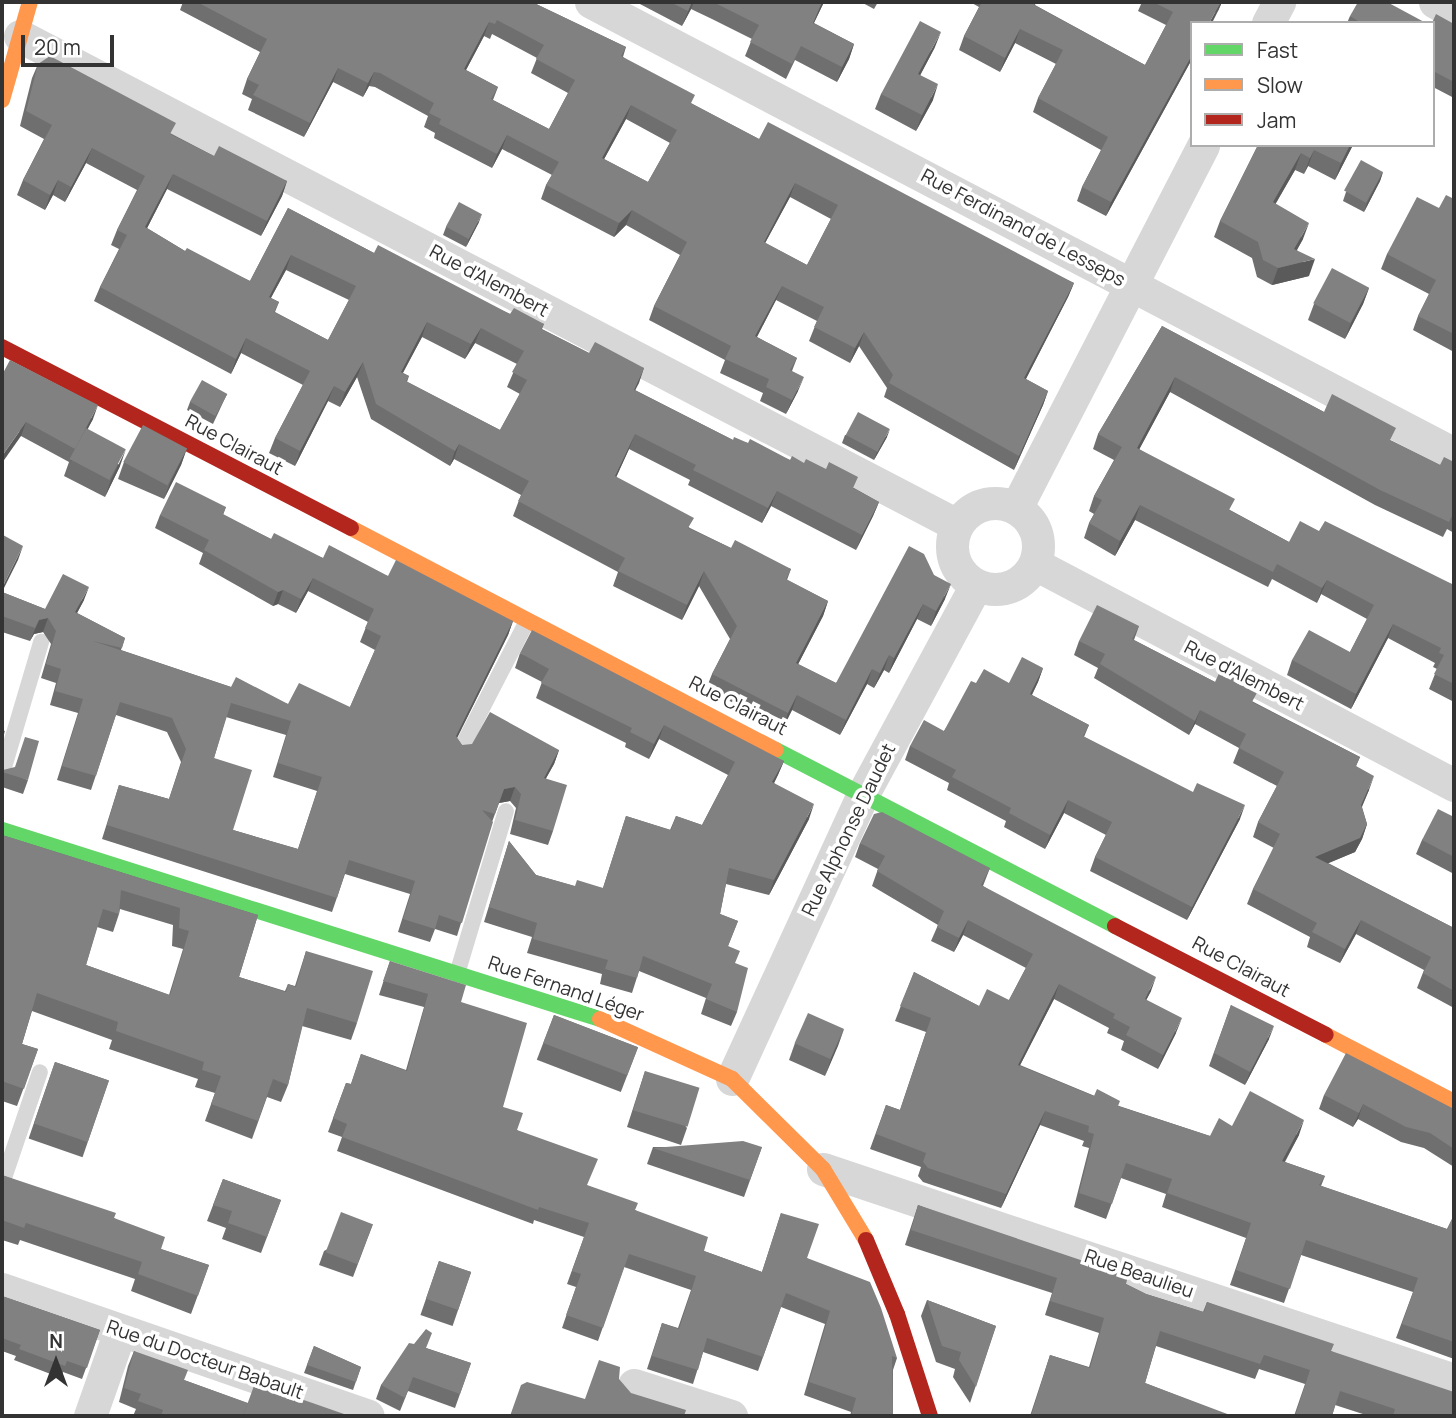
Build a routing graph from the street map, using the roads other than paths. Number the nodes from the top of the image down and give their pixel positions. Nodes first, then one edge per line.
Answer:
1 (30, 2) edge
2 (592, 2) edge
3 (1279, 2) edge
4 (1435, 2) edge
5 (1454, 12) edge
6 (1269, 21) edge
7 (11, 56) edge
8 (2, 100) edge
9 (1202, 147) edge
10 (1130, 284) junction
11 (2, 347) edge
12 (1454, 454) edge
13 (1016, 508) junction
14 (957, 525) junction
15 (1035, 564) junction
16 (976, 585) junction
17 (527, 621) junction
18 (41, 642) dead end
19 (461, 749) edge
20 (2, 774) edge
21 (1454, 785) edge
22 (863, 794) junction
23 (506, 811) dead end
24 (2, 830) edge
25 (457, 974) junction
26 (40, 1072) dead end
27 (732, 1079) junction
28 (1454, 1102) edge
29 (823, 1169) junction
30 (2, 1184) edge
31 (2, 1289) edge
32 (120, 1331) junction
33 (1454, 1380) edge
34 (634, 1385) dead end
35 (90, 1416) edge
36 (368, 1416) edge
37 (731, 1416) edge
38 (930, 1416) edge

1 - 7 street
2 - 10 street, Rue Ferdinand de Lesseps
3 - 6 street
4 - 5 street
7 - 8 street
7 - 14 street, Rue d'Alembert
9 - 10 street
10 - 12 street, Rue Ferdinand de Lesseps
10 - 13 street
11 - 17 street, Rue Clairaut
13 - 14 street
13 - 15 street
14 - 16 street
15 - 16 street
15 - 21 street, Rue d'Alembert
16 - 22 street, Rue Alphonse Daudet
17 - 19 lane
17 - 22 street, Rue Clairaut
18 - 20 lane
22 - 27 street, Rue Alphonse Daudet
22 - 28 street, Rue Clairaut
23 - 25 lane
24 - 25 street, Rue Fernand Léger
25 - 27 street, Rue Fernand Léger
26 - 30 lane
27 - 29 street, Rue Fernand Léger
29 - 33 street, Rue Beaulieu
29 - 38 street, Rue Fernand Léger
31 - 32 street, Rue du Docteur Babault
32 - 35 street
32 - 36 street, Rue du Docteur Babault
34 - 37 street

